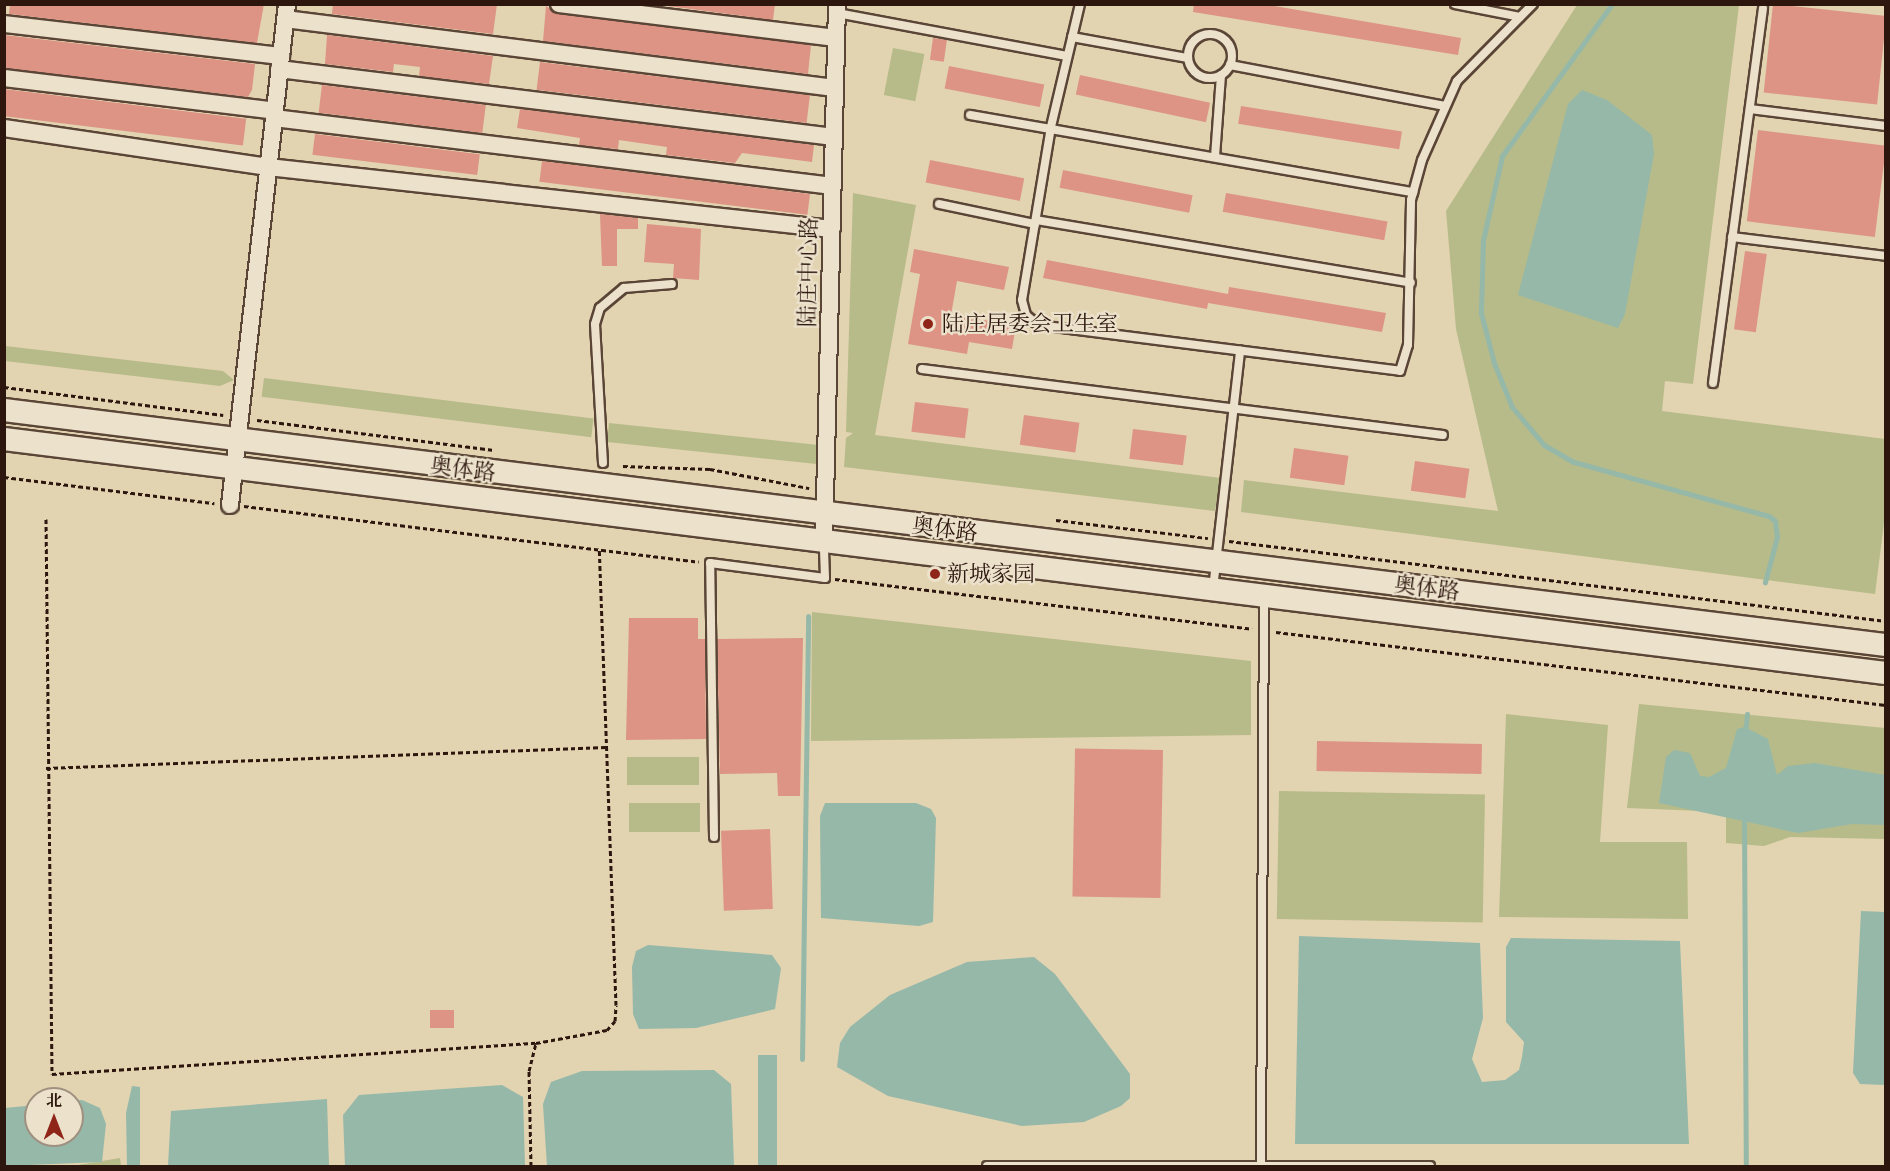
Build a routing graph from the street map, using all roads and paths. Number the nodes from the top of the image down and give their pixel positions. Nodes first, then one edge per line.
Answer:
1 (559, 4) edge
2 (1080, 4) edge
3 (1455, 4) edge
4 (1533, 4) edge
5 (1763, 8) dead end
6 (837, 9) edge
7 (286, 12) edge
8 (1520, 16) junction
9 (4, 24) edge
10 (1072, 37) junction
11 (836, 38) junction
12 (1067, 56) junction
13 (1188, 58) junction
14 (280, 63) junction
15 (1230, 65) junction
16 (1221, 75) junction
17 (4, 78) edge
18 (835, 88) junction
19 (1445, 106) junction
20 (1750, 109) junction
21 (274, 115) junction
22 (970, 115) dead end
23 (1886, 126) edge
24 (4, 128) edge
25 (1051, 128) junction
26 (834, 137) junction
27 (1215, 157) junction
28 (268, 167) junction
29 (833, 186) junction
30 (1413, 192) junction
31 (939, 204) dead end
32 (1035, 222) junction
33 (832, 229) junction
34 (1732, 237) junction
35 (1886, 256) edge
36 (1411, 283) junction
37 (672, 284) dead end
38 (1240, 351) junction
39 (922, 369) dead end
40 (1713, 384) dead end
41 (4, 387) edge
42 (1233, 409) junction
43 (4, 410) edge
44 (240, 417) junction
45 (1443, 435) dead end
46 (4, 439) edge
47 (237, 440) junction
48 (497, 450) dead end
49 (603, 464) joint
50 (234, 467) junction
51 (4, 477) edge
52 (825, 491) junction
53 (230, 505) junction
54 (825, 514) junction
55 (1043, 518) dead end
56 (46, 519) dead end
57 (824, 540) junction
58 (1219, 540) junction
59 (599, 550) junction
60 (1216, 562) junction
61 (710, 563) junction
62 (825, 578) junction
63 (1213, 589) junction
64 (1264, 596) junction
65 (1886, 621) edge
66 (1265, 631) junction
67 (1886, 645) edge
68 (1886, 673) edge
69 (1886, 705) edge
70 (606, 747) junction
71 (46, 768) junction
72 (714, 837) dead end
73 (536, 1043) junction
74 (1261, 1166) edge
75 (531, 1167) edge
76 (987, 1167) edge
77 (1430, 1167) edge

1 - 11 street
2 - 10 lane
3 - 8 lane
4 - 8 lane
5 - 20 lane
6 - 11 street, 陆庄中心路
6 - 12 lane
7 - 14 street
7 - 18 street
8 - 19 lane
9 - 14 street
10 - 12 lane
10 - 13 lane
11 - 18 street, 陆庄中心路
12 - 25 lane
13 - 15 lane
13 - 16 lane
14 - 21 street
14 - 26 street
15 - 16 lane
15 - 19 lane
16 - 27 lane
17 - 21 street
18 - 26 street, 陆庄中心路
19 - 30 lane
20 - 23 lane
20 - 34 lane
21 - 28 street
21 - 29 street
22 - 25 lane
24 - 28 street
25 - 27 lane
25 - 32 lane
26 - 29 street, 陆庄中心路
27 - 30 lane
28 - 33 street
28 - 44 street
29 - 33 street, 陆庄中心路
30 - 36 lane
31 - 32 lane
32 - 36 lane
32 - 38 lane
33 - 52 street, 陆庄中心路
34 - 35 lane
34 - 40 lane
36 - 38 lane
37 - 49 lane
38 - 42 lane
39 - 42 lane
41 - 44 path
42 - 45 lane
42 - 58 lane
43 - 47 main road, 奥体路
44 - 47 street
44 - 48 path
46 - 50 main road, 奥体路
47 - 50 street
47 - 54 main road, 奥体路
49 - 52 path
50 - 53 street
50 - 57 main road, 奥体路
51 - 53 path
52 - 54 street, 陆庄中心路
53 - 59 path
54 - 57 street, 陆庄中心路
54 - 60 main road, 奥体路
55 - 58 path
56 - 71 path
57 - 62 lane
57 - 63 main road, 奥体路
58 - 60 lane
58 - 65 path
59 - 61 path
59 - 70 path
60 - 63 lane
60 - 67 main road, 奥体路
61 - 62 lane
61 - 72 lane
62 - 66 path
63 - 64 main road, 奥体路
64 - 66 lane
64 - 68 main road, 奥体路
66 - 69 path
66 - 74 lane
70 - 71 path
70 - 73 path
71 - 73 path
73 - 75 path
74 - 76 lane
74 - 77 lane

